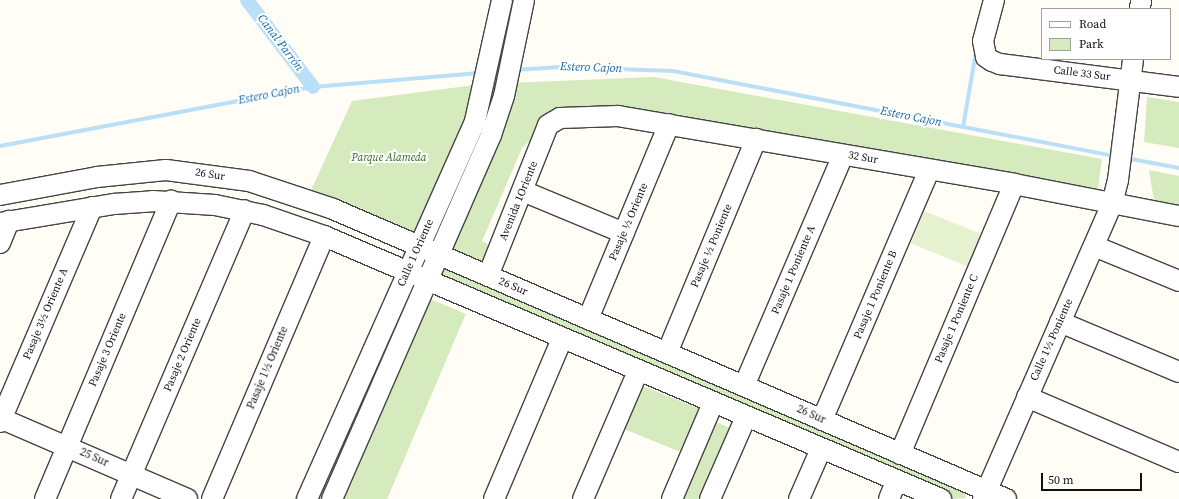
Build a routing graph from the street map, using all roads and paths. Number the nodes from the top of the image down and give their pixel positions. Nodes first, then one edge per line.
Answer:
1 (502, 0) edge
2 (524, 0) edge
3 (994, 0) edge
4 (1133, 60) edge
5 (1131, 80) junction
6 (1179, 87) edge
7 (669, 124) junction
8 (548, 125) joint
9 (756, 139) junction
10 (843, 155) junction
11 (929, 170) junction
12 (1014, 184) junction
13 (523, 191) junction
14 (0, 195) edge
15 (172, 201) junction
16 (1112, 204) junction
17 (92, 207) junction
18 (245, 210) junction
19 (1179, 216) edge
20 (5, 222) edge
21 (624, 233) junction
22 (324, 236) junction
23 (0, 243) edge
24 (1094, 246) junction
25 (418, 247) junction
26 (439, 256) junction
27 (407, 272) junction
28 (488, 276) junction
29 (428, 281) junction
30 (1179, 281) edge
31 (588, 319) junction
32 (1060, 322) junction
33 (562, 339) junction
34 (667, 353) junction
35 (638, 371) junction
36 (1179, 372) edge
37 (744, 386) junction
38 (1027, 398) junction
39 (713, 403) junction
40 (746, 417) junction
41 (0, 420) edge
42 (822, 420) junction
43 (67, 447) junction
44 (821, 449) junction
45 (900, 454) junction
46 (1179, 462) edge
47 (132, 475) junction
48 (892, 490) edge
49 (985, 495) edge
50 (45, 499) edge
51 (122, 499) edge
52 (187, 499) edge
53 (212, 499) edge
54 (307, 499) edge
55 (332, 499) edge
56 (494, 499) edge
57 (584, 499) edge
58 (672, 499) edge
59 (710, 499) edge
60 (799, 499) edge
61 (941, 499) edge
62 (1006, 499) edge

1 - 25 street, Calle 1 Oriente
2 - 26 street, Calle 1 Oriente
3 - 5 street, Calle 33 Sur
4 - 5 street, Calle 1½ Poniente
5 - 6 street, Calle 33 Sur
5 - 16 street, Calle 1½ Poniente
7 - 8 street, 32 Sur
7 - 9 street, 32 Sur
7 - 21 street, Pasaje ½ Oriente
8 - 13 street, Avenida 1Oriente
9 - 10 street, 32 Sur
9 - 34 street, Pasaje ½ Poniente
10 - 11 street, 32 Sur
10 - 37 street, Pasaje 1 Poniente A
11 - 12 street, 32 Sur
11 - 42 street, Pasaje 1 Poniente B
12 - 16 street, 32 Sur
12 - 45 street, Pasaje 1 Poniente C
13 - 21 street
13 - 28 street, Avenida 1Oriente
14 - 25 street, 26 Sur
15 - 17 street
15 - 18 street
15 - 43 street, Pasaje 3 Oriente
16 - 19 street, 32 Sur
16 - 24 street, Calle 1½ Poniente
17 - 20 street
17 - 41 street, Pasaje 3½ Oriente A
18 - 22 street
18 - 47 street, Pasaje 2 Oriente
20 - 23 street
21 - 31 street, Pasaje ½ Oriente
22 - 27 street
22 - 53 street, Pasaje 1½ Oriente
24 - 30 street
24 - 32 street, Calle 1½ Poniente
25 - 26 street, 26 Sur
25 - 27 street, Calle 1 Oriente
26 - 28 street, 26 Sur
26 - 29 street, Calle 1 Oriente
27 - 29 street
27 - 54 street, Calle 1 Oriente
28 - 31 street, 26 Sur
29 - 33 street
29 - 55 street, Calle 1 Oriente
31 - 34 street, 26 Sur
32 - 36 street
32 - 38 street, Calle 1½ Poniente
33 - 35 street
33 - 56 street
34 - 37 street, 26 Sur
35 - 39 street
35 - 57 street
37 - 42 street, 26 Sur
38 - 46 street
38 - 49 street, Calle 1½ Poniente
39 - 40 street
39 - 58 street
40 - 44 street
40 - 59 street
41 - 43 street, 25 Sur
42 - 45 street, 26 Sur
43 - 47 street, 25 Sur
43 - 50 street, Pasaje 3 Oriente
44 - 48 street
44 - 60 street
45 - 49 street, 26 Sur
47 - 51 street, Pasaje 2 Oriente
47 - 52 street, 25 Sur
48 - 61 street
49 - 62 street, 26 Sur

